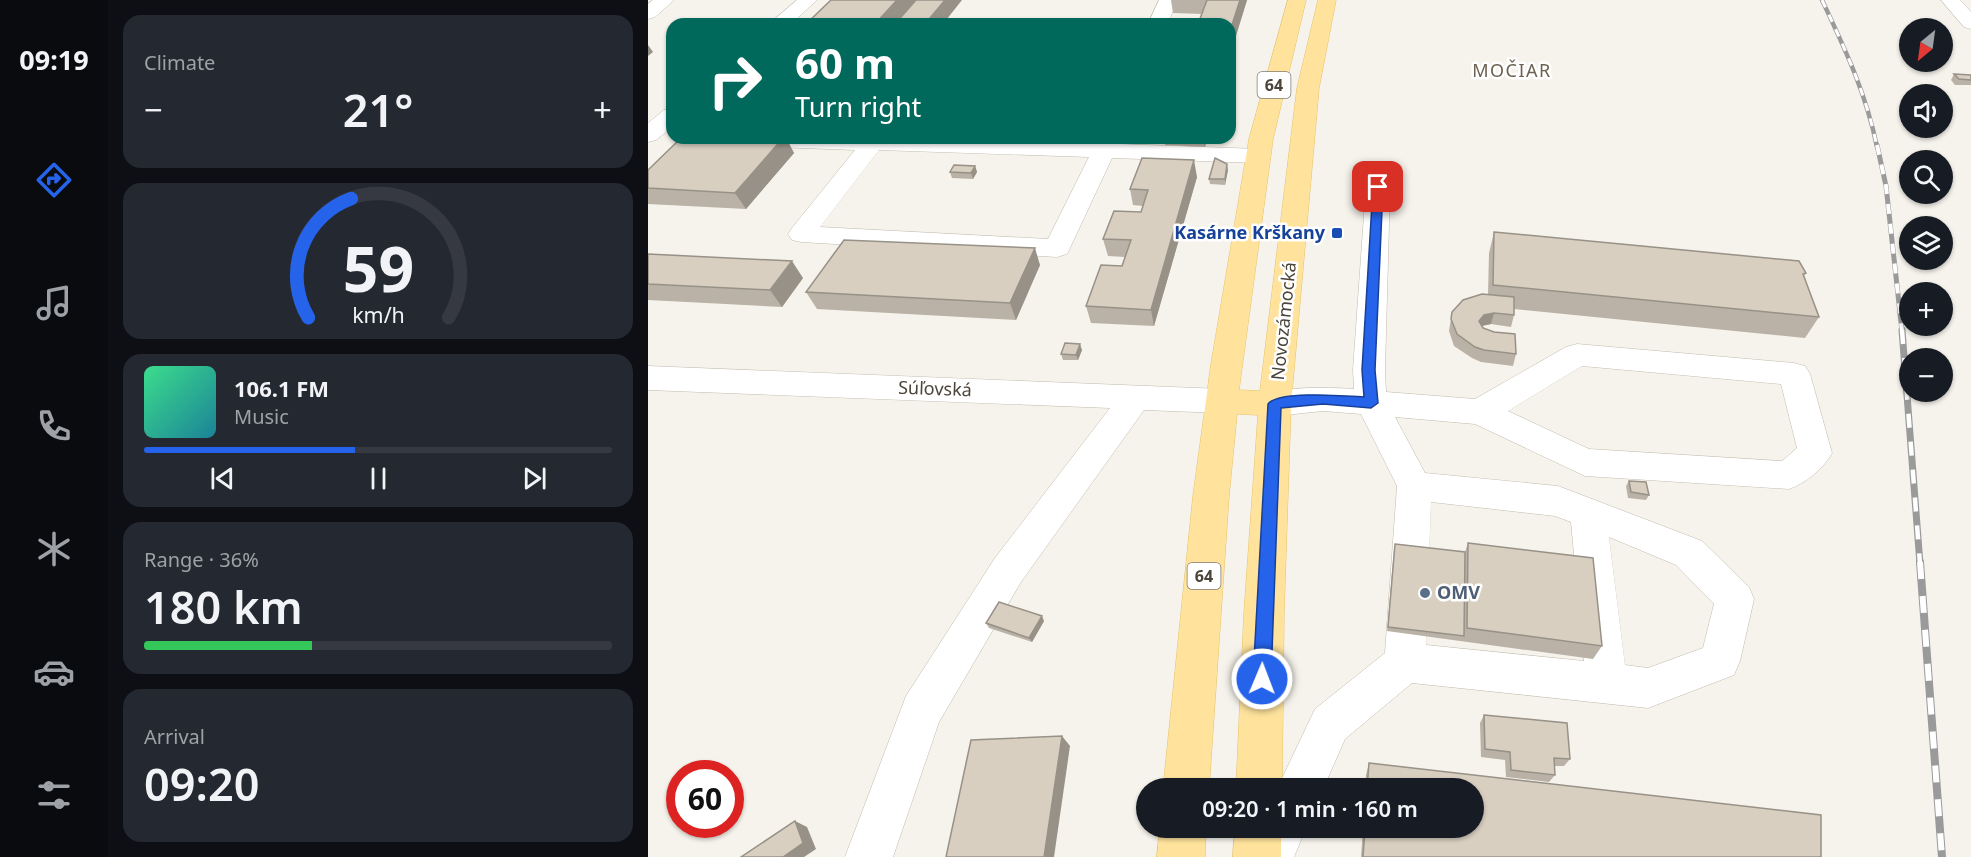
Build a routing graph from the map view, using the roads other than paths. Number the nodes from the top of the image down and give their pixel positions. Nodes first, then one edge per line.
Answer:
1 (665, 0) edge
2 (808, 0) edge
3 (1168, 0) edge
4 (1297, 0) edge
5 (1327, 0) edge
6 (1950, 0) edge
7 (648, 13) edge
8 (787, 18) edge
9 (1160, 18) edge
10 (1971, 23) edge
11 (666, 120) edge
12 (648, 135) edge
13 (666, 136) edge
14 (872, 144) joint
15 (1108, 144) edge
16 (1259, 156) junction
17 (1300, 156) junction
18 (1378, 187) dead end
19 (648, 378) edge
20 (1137, 396) junction
21 (1222, 401) junction
22 (1371, 403) junction
23 (1275, 404) junction
24 (1480, 412) junction
25 (1413, 486) junction
26 (1588, 513) junction
27 (1405, 663) junction
28 (1607, 684) junction
29 (1187, 778) edge
30 (1259, 778) edge
31 (1305, 778) edge
32 (1182, 838) edge
33 (1258, 838) edge
34 (1278, 838) edge
35 (869, 857) edge
36 (1180, 857) edge
37 (1257, 857) edge
38 (1269, 857) edge

1 - 7 street
2 - 8 street
3 - 9 street
4 - 16 main road, 64
5 - 17 main road, Novozámocká / 64
6 - 10 street
11 - 12 street
12 - 13 street
14 - 15 street
14 - 15 street
15 - 16 street
16 - 17 main road
16 - 21 main road, 64
17 - 23 main road, Novozámocká / 64
18 - 22 street
19 - 20 street, Súľovská
20 - 21 street, Súľovská
20 - 35 street
21 - 23 main road
21 - 29 main road, 64
22 - 23 street
22 - 24 street
22 - 25 street
23 - 30 main road, Novozámocká / 64
24 - 24 street
25 - 26 street
25 - 27 street
26 - 28 street
26 - 28 street
27 - 28 street
27 - 31 street
32 - 36 main road
33 - 37 main road
34 - 38 street

